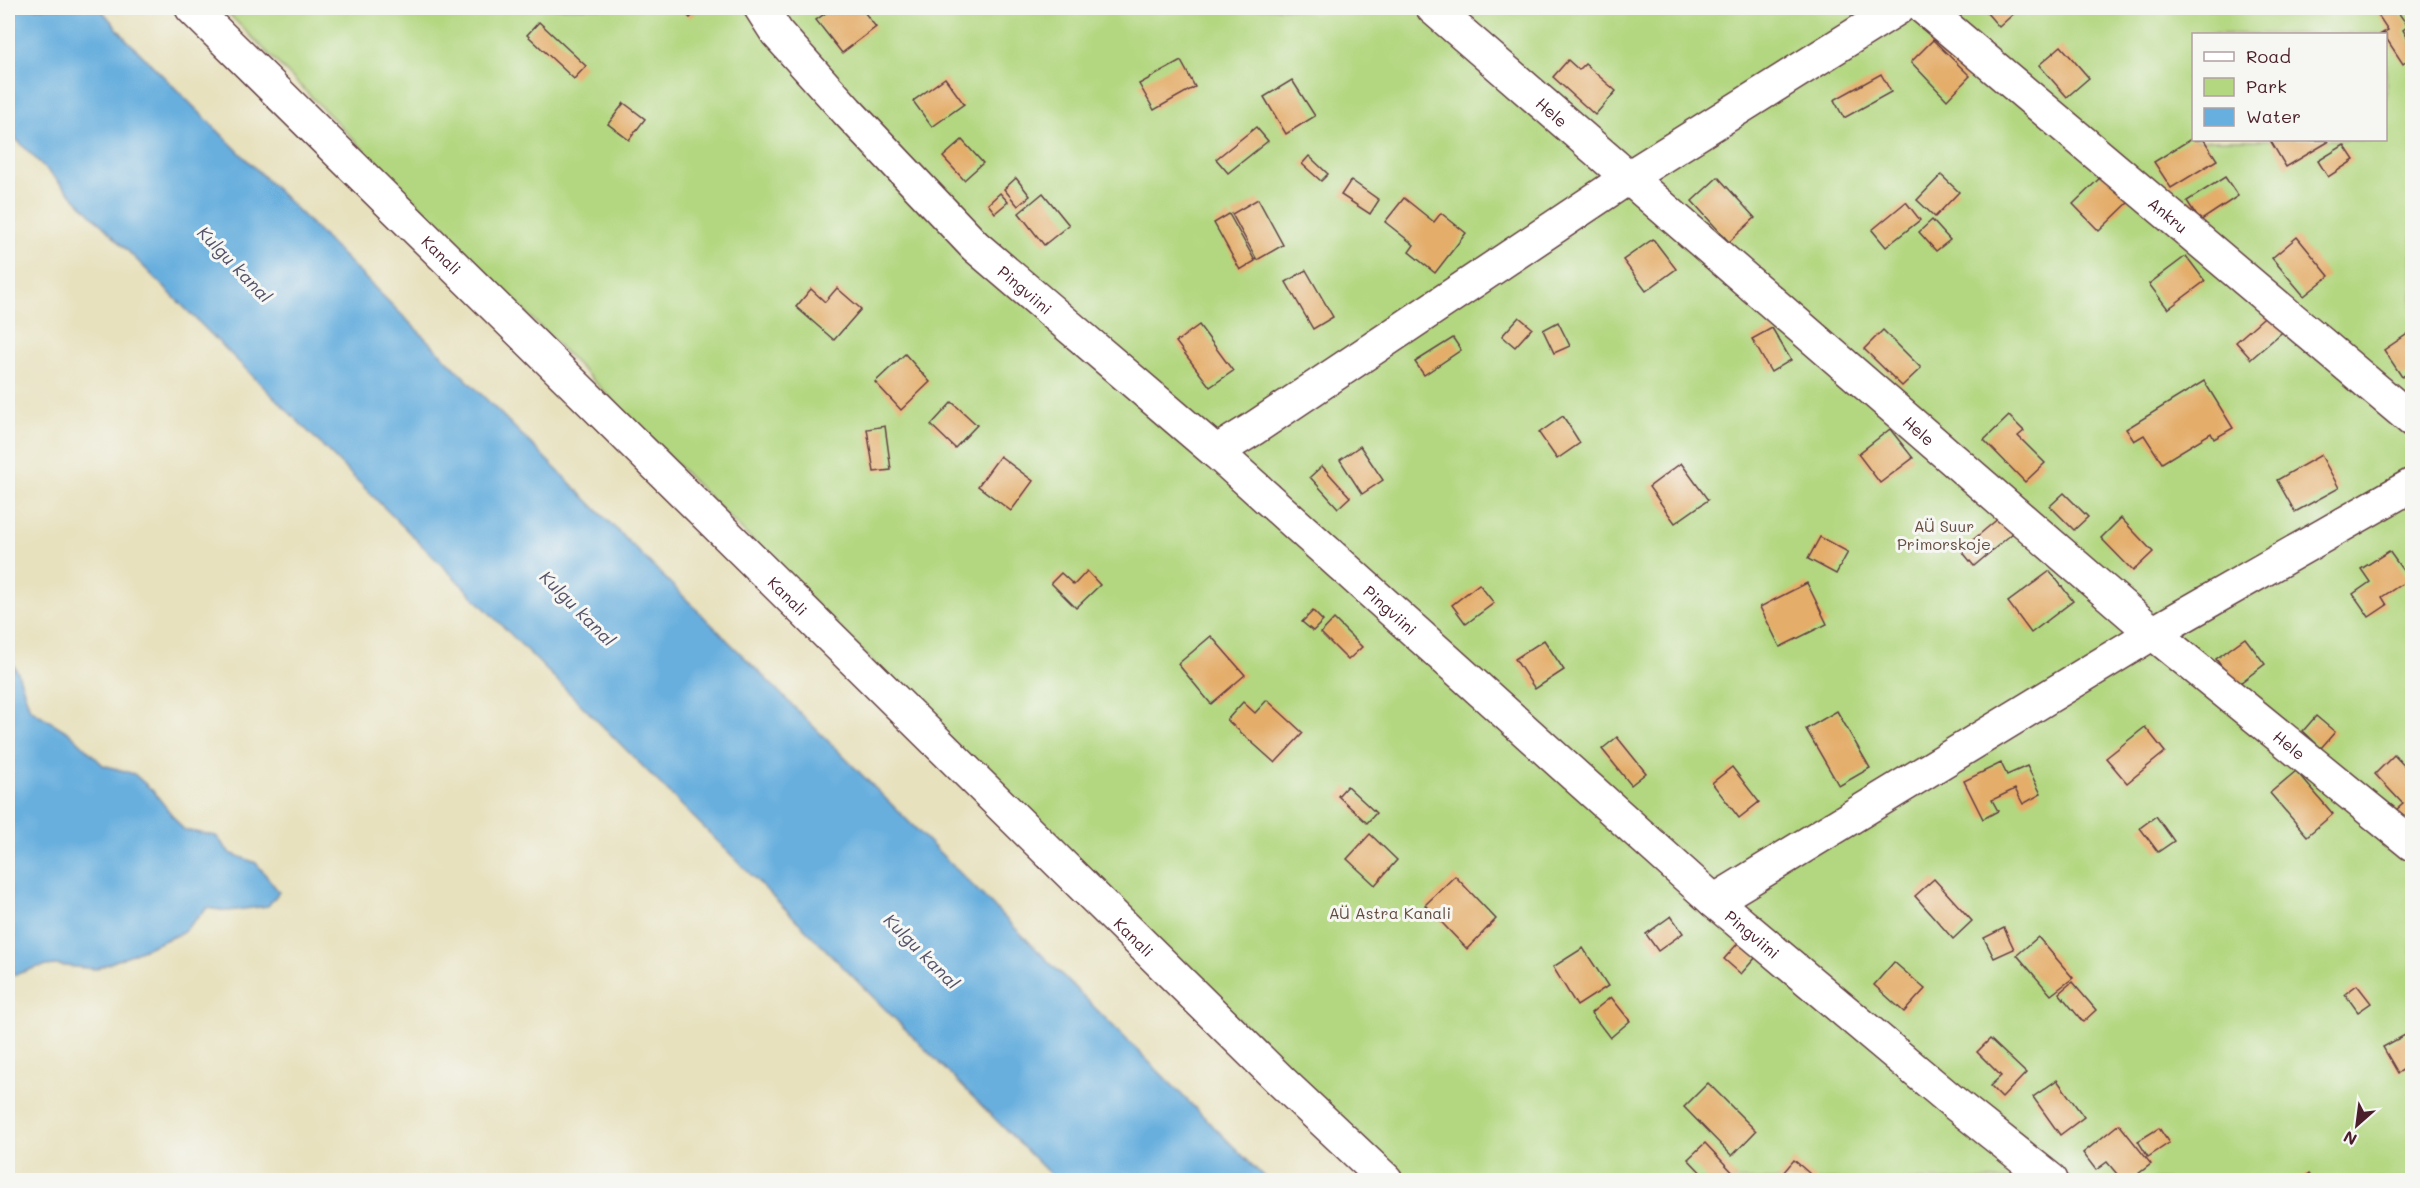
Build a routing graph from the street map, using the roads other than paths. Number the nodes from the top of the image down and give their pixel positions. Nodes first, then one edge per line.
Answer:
1 (192, 8) edge
2 (760, 8) edge
3 (1433, 8) edge
4 (1898, 8) edge
5 (1924, 8) edge
6 (1629, 177) junction
7 (2412, 420) edge
8 (1216, 452) junction
9 (2412, 484) edge
10 (2153, 633) junction
11 (2412, 844) edge
12 (1714, 902) junction
13 (1386, 1180) edge
14 (2050, 1180) edge

1 - 13 street, Kanali
2 - 8 street, Pingviini
3 - 6 street, Hele
4 - 6 street
5 - 7 street, Ankru
6 - 8 street
6 - 10 street, Hele
8 - 12 street, Pingviini
9 - 10 street
10 - 11 street, Hele
10 - 12 street
12 - 14 street, Pingviini

